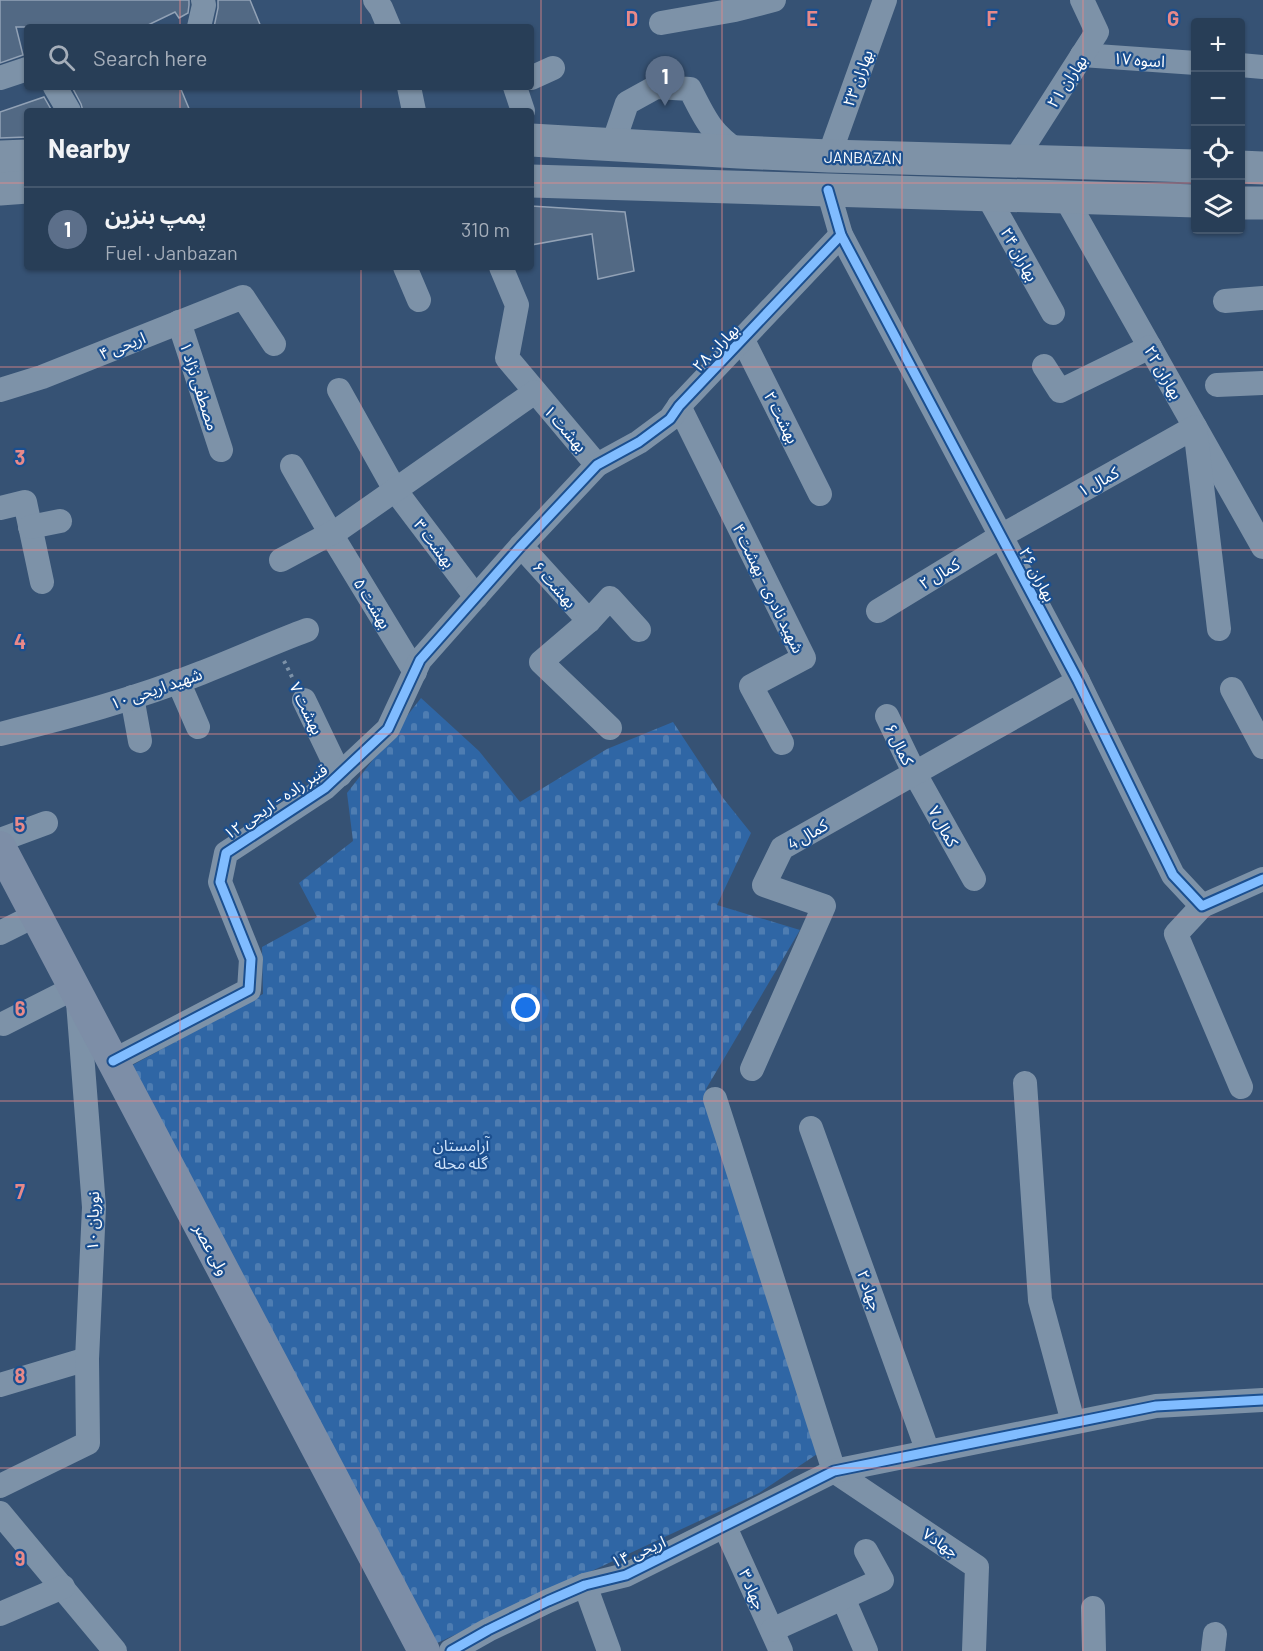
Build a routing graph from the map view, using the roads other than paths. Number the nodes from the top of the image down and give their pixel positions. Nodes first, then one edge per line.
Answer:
1 (203, 0) edge
2 (774, 0) edge
3 (885, 0) edge
4 (1082, 0) edge
5 (734, 5) edge
6 (661, 23) dead end
7 (200, 24) edge
8 (1082, 55) junction
9 (1191, 63) edge
10 (1245, 65) edge
11 (1263, 67) edge
12 (554, 68) dead end
13 (24, 70) edge
14 (534, 77) edge
15 (0, 78) edge
16 (57, 90) edge
17 (516, 90) edge
18 (67, 108) edge
19 (522, 108) edge
20 (534, 133) edge
21 (613, 144) junction
22 (739, 152) junction
23 (24, 156) edge
24 (829, 156) junction
25 (0, 157) edge
26 (1016, 160) junction
27 (1191, 166) edge
28 (1245, 167) edge
29 (1263, 168) edge
30 (534, 182) edge
31 (24, 187) edge
32 (0, 189) edge
33 (828, 190) junction
34 (987, 195) junction
35 (1065, 197) junction
36 (1191, 201) edge
37 (1245, 203) edge
38 (1263, 203) edge
39 (841, 234) junction
40 (406, 270) edge
41 (502, 270) edge
42 (1263, 298) edge
43 (419, 300) dead end
44 (1225, 301) dead end
45 (1053, 313) dead end
46 (179, 322) junction
47 (743, 340) junction
48 (274, 344) dead end
49 (1150, 347) junction
50 (1044, 366) dead end
51 (1263, 383) edge
52 (1217, 385) dead end
53 (0, 390) edge
54 (339, 390) dead end
55 (535, 392) junction
56 (679, 406) junction
57 (1195, 427) junction
58 (221, 450) dead end
59 (597, 465) junction
60 (292, 466) dead end
61 (395, 490) junction
62 (820, 494) dead end
63 (0, 508) edge
64 (60, 521) dead end
65 (30, 527) junction
66 (330, 534) junction
67 (1001, 536) junction
68 (1261, 538) edge
69 (521, 546) junction
70 (281, 560) dead end
71 (42, 582) dead end
72 (476, 597) junction
73 (878, 611) dead end
74 (589, 621) junction
75 (1219, 629) dead end
76 (308, 630) dead end
77 (639, 630) dead end
78 (415, 672) junction
79 (178, 681) junction
80 (1078, 681) junction
81 (1232, 689) dead end
82 (132, 697) junction
83 (304, 700) road end
84 (887, 716) dead end
85 (198, 727) dead end
86 (610, 728) dead end
87 (0, 734) edge
88 (140, 741) dead end
89 (782, 743) dead end
90 (1263, 747) edge
91 (914, 772) junction
92 (340, 775) junction
93 (46, 823) dead end
94 (1, 851) edge
95 (974, 879) dead end
96 (1263, 879) edge
97 (1202, 906) junction
98 (36, 915) junction
99 (0, 933) edge
100 (76, 991) junction
101 (3, 1024) dead end
102 (113, 1061) junction
103 (752, 1069) dead end
104 (1025, 1083) dead end
105 (1241, 1087) dead end
106 (715, 1099) dead end
107 (811, 1128) dead end
108 (87, 1359) junction
109 (1, 1383) edge
110 (1263, 1400) edge
111 (1073, 1422) junction
112 (928, 1452) junction
113 (834, 1471) junction
114 (0, 1486) edge
115 (0, 1513) edge
116 (725, 1527) junction
117 (866, 1551) dead end
118 (585, 1585) junction
119 (63, 1587) junction
120 (843, 1598) junction
121 (1093, 1608) dead end
122 (0, 1614) edge
123 (776, 1641) edge
124 (115, 1651) edge
125 (424, 1651) edge
126 (451, 1651) edge
127 (609, 1651) edge
128 (866, 1651) edge
129 (974, 1651) edge
130 (1094, 1651) edge

1 - 7 street
2 - 5 street
3 - 24 street, بهاران ۲۳
4 - 8 street, بهاران ۲۱
5 - 6 street
8 - 9 street, اسوه ۱۷
8 - 26 street, بهاران ۲۱
10 - 11 street
12 - 14 street
13 - 15 street
16 - 18 street
17 - 19 street
20 - 21 highway, JANBAZAN
21 - 22 highway, JANBAZAN
21 - 22 street
22 - 24 highway, JANBAZAN
23 - 25 highway
24 - 26 highway, JANBAZAN
26 - 27 highway, JANBAZAN
28 - 29 highway
30 - 33 highway, JANBAZAN
31 - 32 highway
33 - 34 highway, JANBAZAN
33 - 39 street, بهاران ۲۶
34 - 35 highway, JANBAZAN
34 - 45 street, بهاران ۲۴
35 - 36 highway, JANBAZAN
35 - 49 street, بهاران ۲۲
37 - 38 highway
39 - 47 street, بهاران ۲۸
39 - 67 street, بهاران ۲۶
40 - 43 street
41 - 55 street, بهشت ۱
42 - 44 street
46 - 48 street, اریحی ۴
46 - 53 street, اریحی ۴
46 - 58 street, مصطفی نژاد ۱
47 - 56 street, بهاران ۲۸
47 - 62 street, بهشت ۲
49 - 50 street
49 - 57 street, بهاران ۲۲
51 - 52 street
54 - 61 street, بهشت ۳
55 - 59 street, بهشت ۱
55 - 61 street
56 - 59 street, بهاران ۲۸
56 - 89 street, شهید نادری - بهشت ۴
57 - 67 street, کمال ۱
57 - 68 street, بهاران ۲۲
57 - 75 street
59 - 69 street, قنبر زاده - اریحی ۱۲
60 - 66 street, بهشت ۵
61 - 66 street
61 - 72 street, بهشت ۳
63 - 65 street
64 - 65 street
65 - 71 street
66 - 70 street
66 - 78 street, بهشت ۵
67 - 73 street, کمال ۲
67 - 80 street, بهاران ۲۶
69 - 72 street, قنبر زاده - اریحی ۱۲
69 - 74 street, بهشت ۶
72 - 78 street, قنبر زاده - اریحی ۱۲
74 - 77 street
74 - 86 street
76 - 79 street, شهید اریحی ۱۰
78 - 92 street, قنبر زاده - اریحی ۱۲
79 - 82 street, شهید اریحی ۱۰
79 - 85 street
80 - 91 street, کمال 4
80 - 97 street, بهاران ۲۶
81 - 90 street
82 - 87 street, شهید اریحی ۱۰
82 - 88 street
83 - 92 street, بهشت ۷
84 - 91 street, کمال ۶
91 - 95 street, کمال ۷
91 - 103 street, کمال 4
92 - 102 street, قنبر زاده - اریحی ۱۲
93 - 94 street
94 - 98 main road, ولی عصر
96 - 97 street
97 - 105 street
98 - 99 street
98 - 100 main road, ولی عصر
100 - 101 street
100 - 102 main road, ولی عصر
100 - 108 street, نوریان ۱۰
102 - 125 main road, ولی عصر
104 - 111 street
106 - 113 street
107 - 112 street, جهاد ۲
108 - 109 street
108 - 114 street, نوریان ۱۰
110 - 111 street, اریحی ۱۴
111 - 112 street, اریحی ۱۴
112 - 113 street, اریحی ۱۴
113 - 116 street, اریحی ۱۴
113 - 129 street, جهاد۷
115 - 119 street
116 - 118 street, اریحی ۱۴
116 - 123 street, جهاد ۳
117 - 120 street
118 - 126 street, اریحی ۱۴
118 - 127 street
119 - 122 street
119 - 124 street
120 - 123 street
120 - 128 street
121 - 130 street

